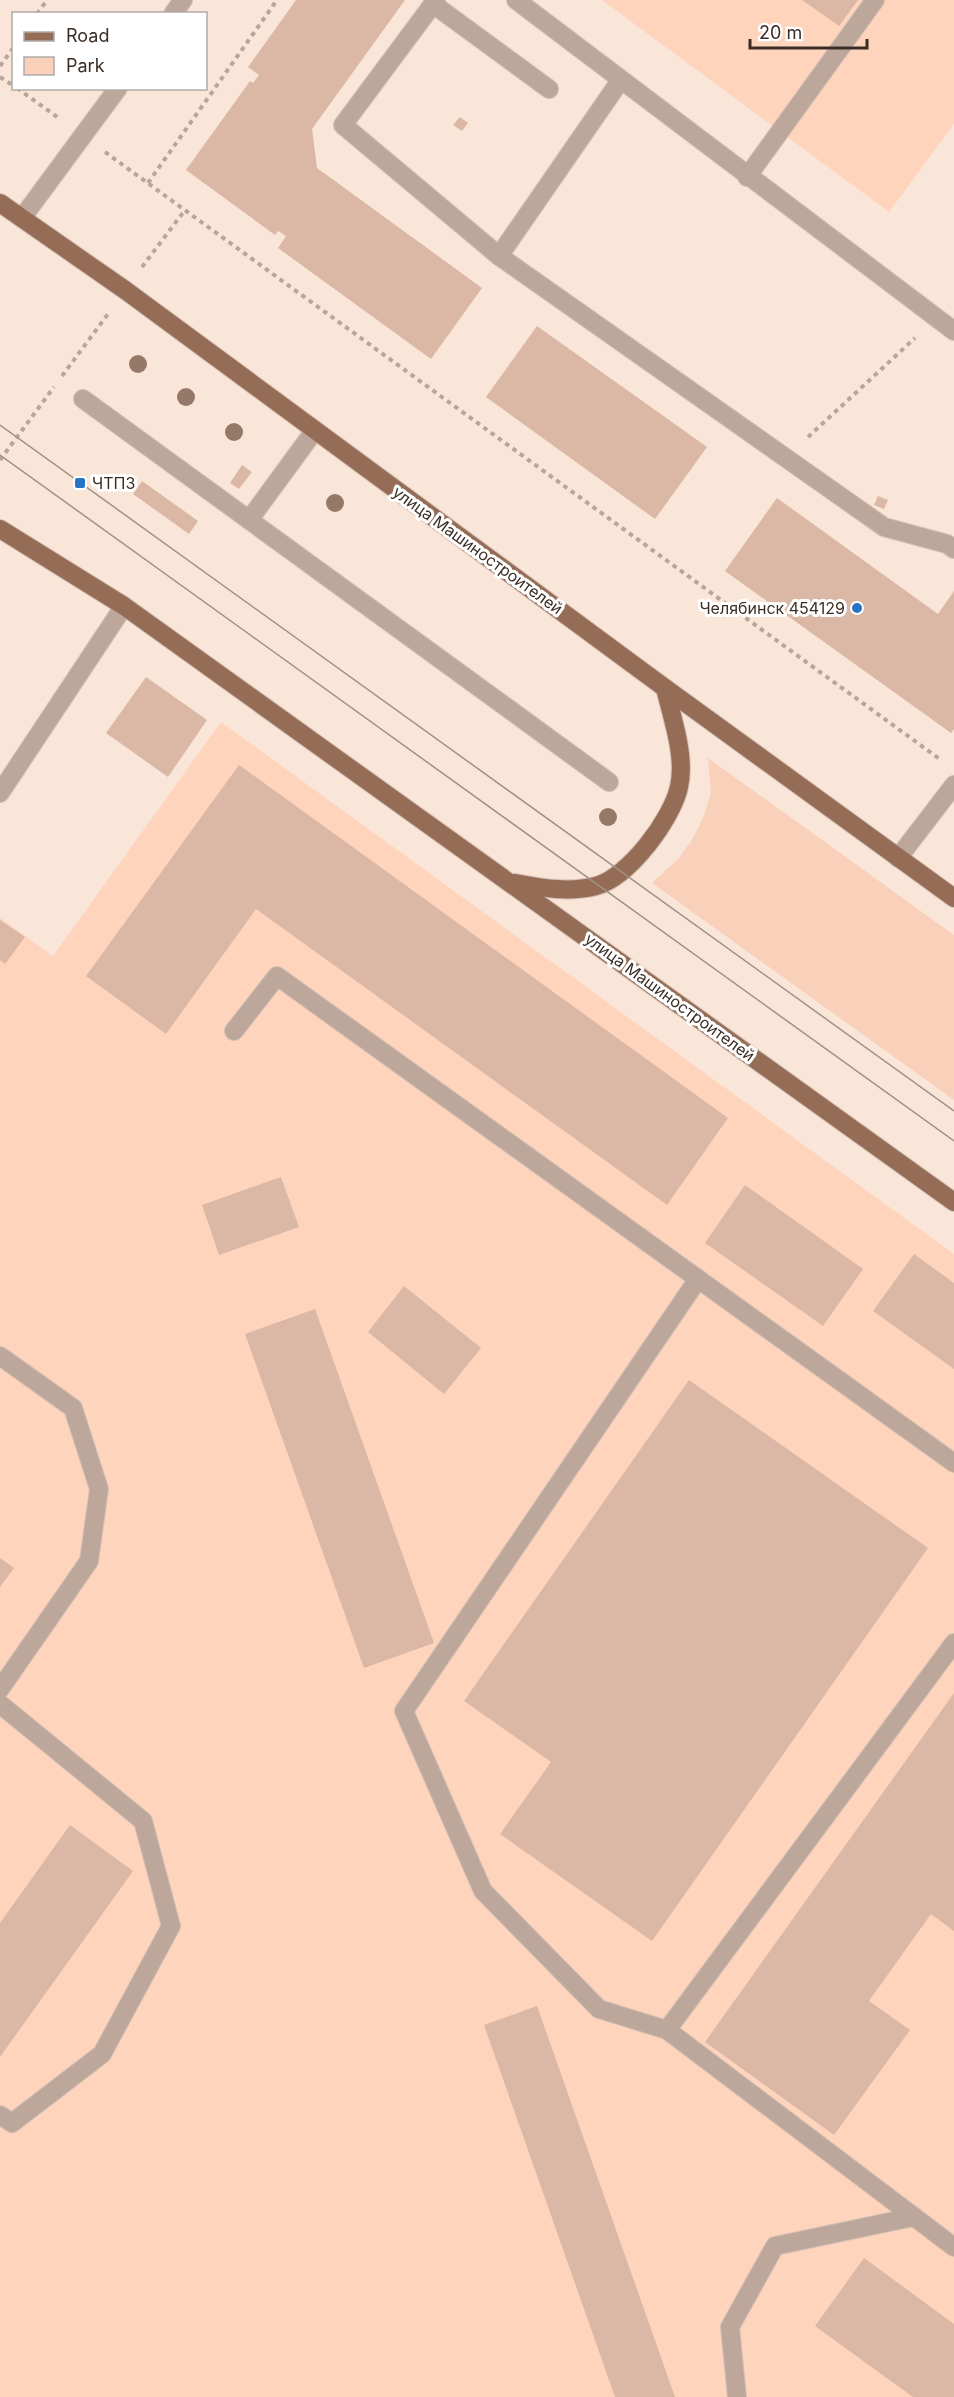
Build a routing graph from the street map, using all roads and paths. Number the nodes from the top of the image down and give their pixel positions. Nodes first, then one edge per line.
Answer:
1 (277, 0) edge
2 (875, 0) edge
3 (434, 2) edge
4 (527, 4) edge
5 (12, 50) edge
6 (0, 66) edge
7 (620, 81) junction
8 (549, 89) dead end
9 (19, 90) edge
10 (117, 90) edge
11 (84, 136) junction
12 (747, 177) junction
13 (148, 183) junction
14 (0, 203) edge
15 (185, 210) junction
16 (22, 218) junction
17 (499, 256) junction
18 (125, 290) junction
19 (936, 319) junction
20 (954, 331) edge
21 (83, 399) dead end
22 (315, 430) junction
23 (785, 457) junction
24 (0, 460) edge
25 (249, 520) junction
26 (0, 529) edge
27 (954, 549) edge
28 (124, 606) junction
29 (665, 688) junction
30 (944, 763) dead end
31 (609, 782) dead end
32 (954, 784) edge
33 (0, 792) edge
34 (898, 858) junction
35 (510, 882) junction
36 (954, 898) edge
37 (234, 1031) dead end
38 (954, 1202) edge
39 (698, 1279) junction
40 (0, 1356) edge
41 (954, 1463) edge
42 (954, 1643) edge
43 (0, 1689) edge
44 (0, 1704) edge
45 (667, 2030) junction
46 (0, 2115) edge
47 (914, 2217) junction
48 (954, 2247) edge
49 (737, 2397) edge

1 - 13 path
2 - 12 street
3 - 8 street
3 - 17 street
4 - 7 street
5 - 6 path
7 - 12 street
7 - 17 street
9 - 11 path
10 - 11 street
11 - 13 path
11 - 16 street
12 - 19 street
13 - 15 path
14 - 16 main road, улица Машиностроителей
15 - 18 path
15 - 30 path
16 - 18 main road, улица Машиностроителей
17 - 23 street
18 - 22 main road, улица Машиностроителей
18 - 24 path
19 - 20 street
19 - 23 path
21 - 25 street
22 - 25 street
22 - 29 main road, улица Машиностроителей
23 - 27 street
25 - 31 street
26 - 28 main road, улица Машиностроителей
28 - 33 street
28 - 35 main road, улица Машиностроителей
29 - 34 main road, улица Машиностроителей
29 - 35 main road
32 - 34 street
34 - 36 main road, улица Машиностроителей
35 - 38 main road, улица Машиностроителей
37 - 39 street
39 - 41 street
39 - 45 street
40 - 43 street
42 - 45 street
44 - 46 street
45 - 47 street
47 - 48 street
47 - 49 street

